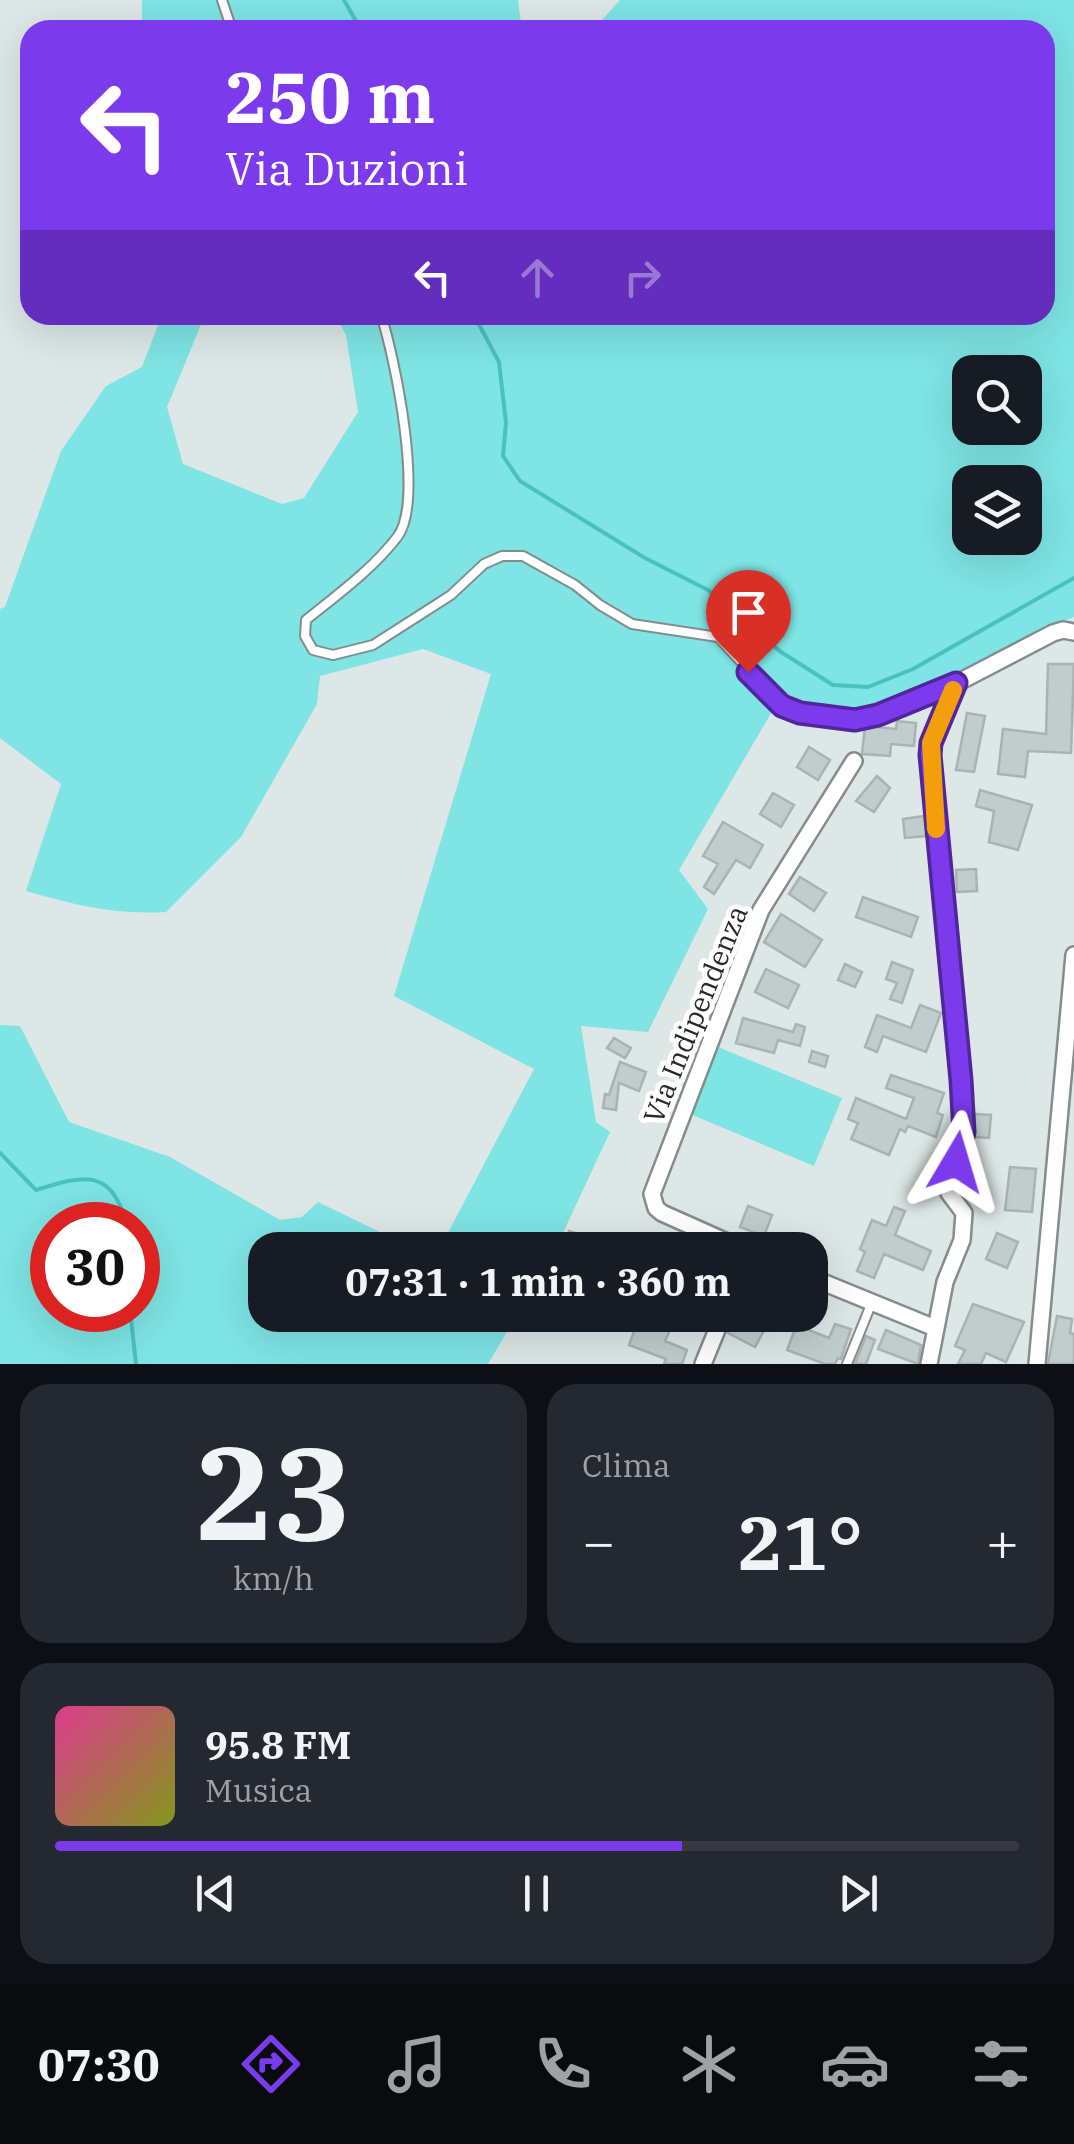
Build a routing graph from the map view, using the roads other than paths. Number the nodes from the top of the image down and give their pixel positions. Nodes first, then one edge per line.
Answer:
1 (384, 325) edge
2 (1074, 632) edge
3 (956, 683) junction
4 (878, 715) joint
5 (930, 755) joint
6 (854, 761) dead end
7 (1074, 956) edge
8 (705, 1232) edge
9 (828, 1284) edge
10 (872, 1302) junction
11 (935, 1328) junction
12 (716, 1332) edge
13 (703, 1364) edge
14 (847, 1364) edge
15 (929, 1364) edge
16 (1037, 1364) edge

1 - 4 lane
2 - 3 street
3 - 4 street
3 - 5 lane
5 - 11 street
6 - 8 street, Via Indipendenza
7 - 16 street
9 - 10 street
10 - 11 street
10 - 14 lane
11 - 15 street
12 - 13 street

